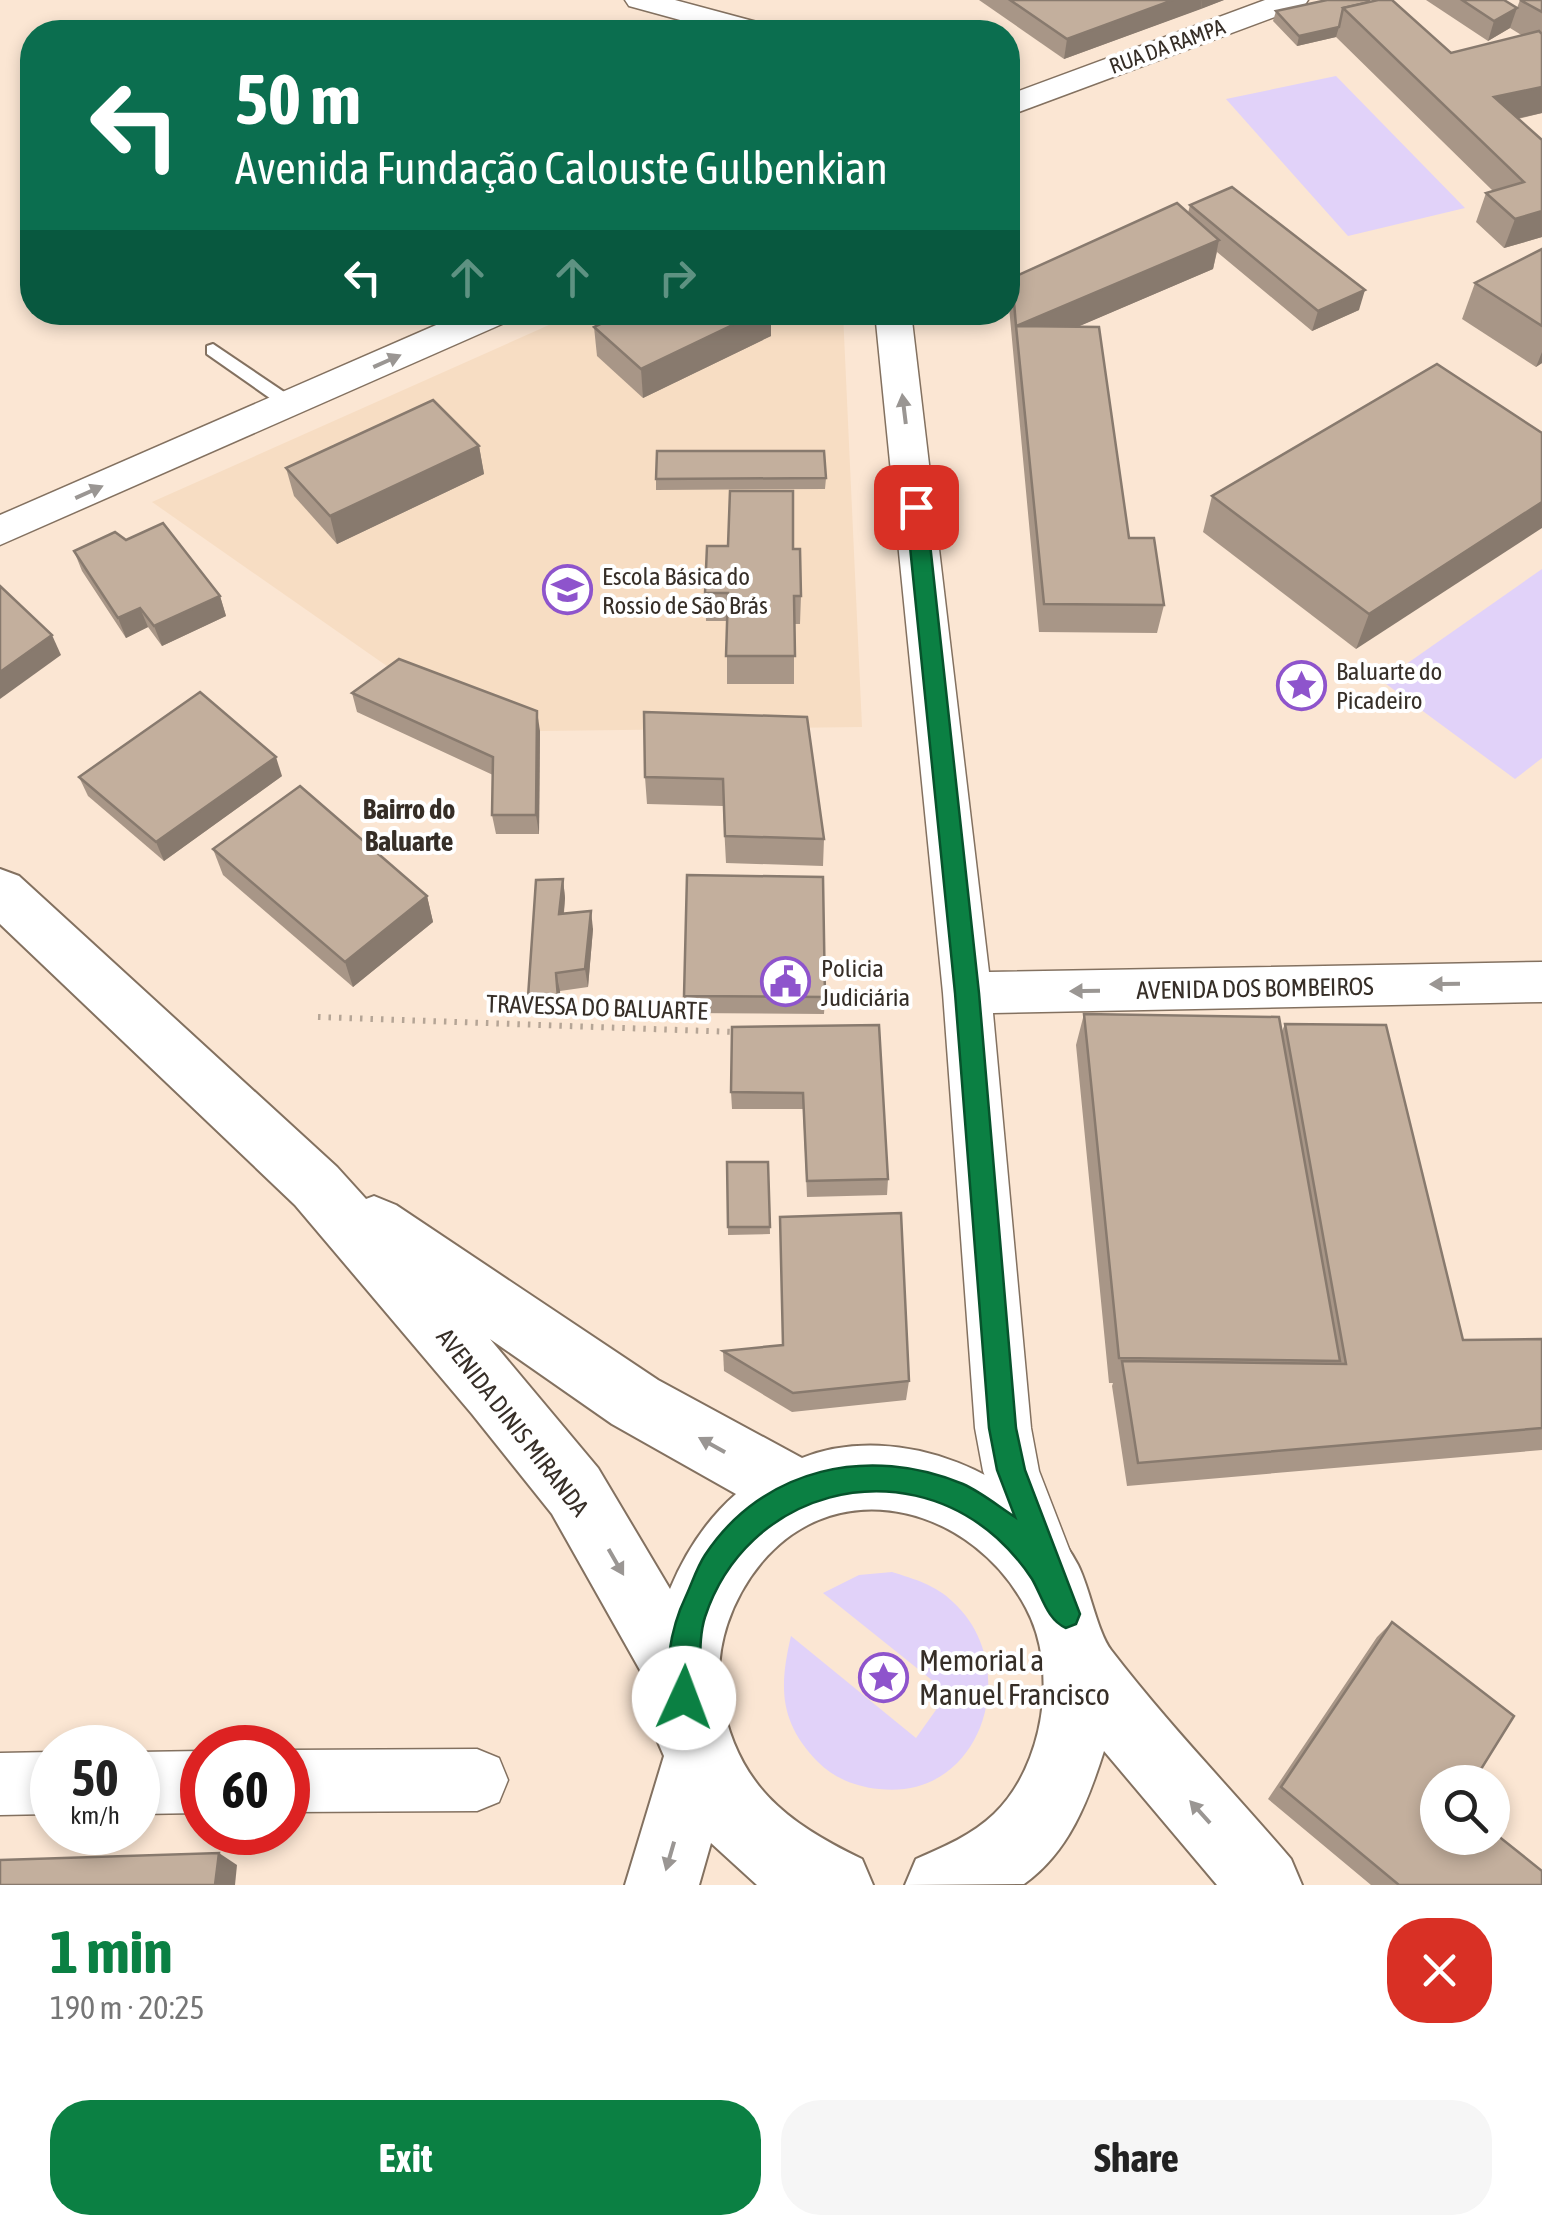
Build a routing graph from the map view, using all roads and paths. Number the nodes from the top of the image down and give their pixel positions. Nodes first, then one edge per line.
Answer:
1 (640, 0) edge
2 (1292, 0) edge
3 (713, 20) edge
4 (1020, 100) edge
5 (469, 325) edge
6 (894, 325) edge
7 (212, 350) dead end
8 (290, 404) junction
9 (0, 531) edge
10 (0, 891) edge
11 (1542, 982) edge
12 (967, 993) junction
13 (318, 1017) dead end
14 (755, 1033) edge
15 (316, 1186) junction
16 (798, 1492) junction
17 (1072, 1640) junction
18 (682, 1677) junction
19 (698, 1759) junction
20 (477, 1780) dead end
21 (310, 1782) edge
22 (30, 1783) edge
23 (0, 1784) edge
24 (975, 1881) edge
25 (662, 1885) edge
26 (836, 1885) edge
27 (1265, 1885) edge

1 - 3 street
2 - 4 street, RUA DA RAMPA
8 -> 5 street
12 -> 6 street
7 - 8 lane
9 -> 8 street
10 - 15 main road, AVENIDA DINIS MIRANDA
11 -> 12 street, AVENIDA DOS BOMBEIROS
12 - 17 street
13 - 14 path, TRAVESSA DO BALUARTE
16 -> 15 main road, AVENIDA DINIS MIRANDA
15 -> 18 main road, AVENIDA DINIS MIRANDA
16 - 17 main road
16 - 18 main road
17 - 24 main road
27 -> 17 main road
18 - 19 main road
19 -> 25 main road
19 - 26 main road
20 - 21 street
22 - 23 street

